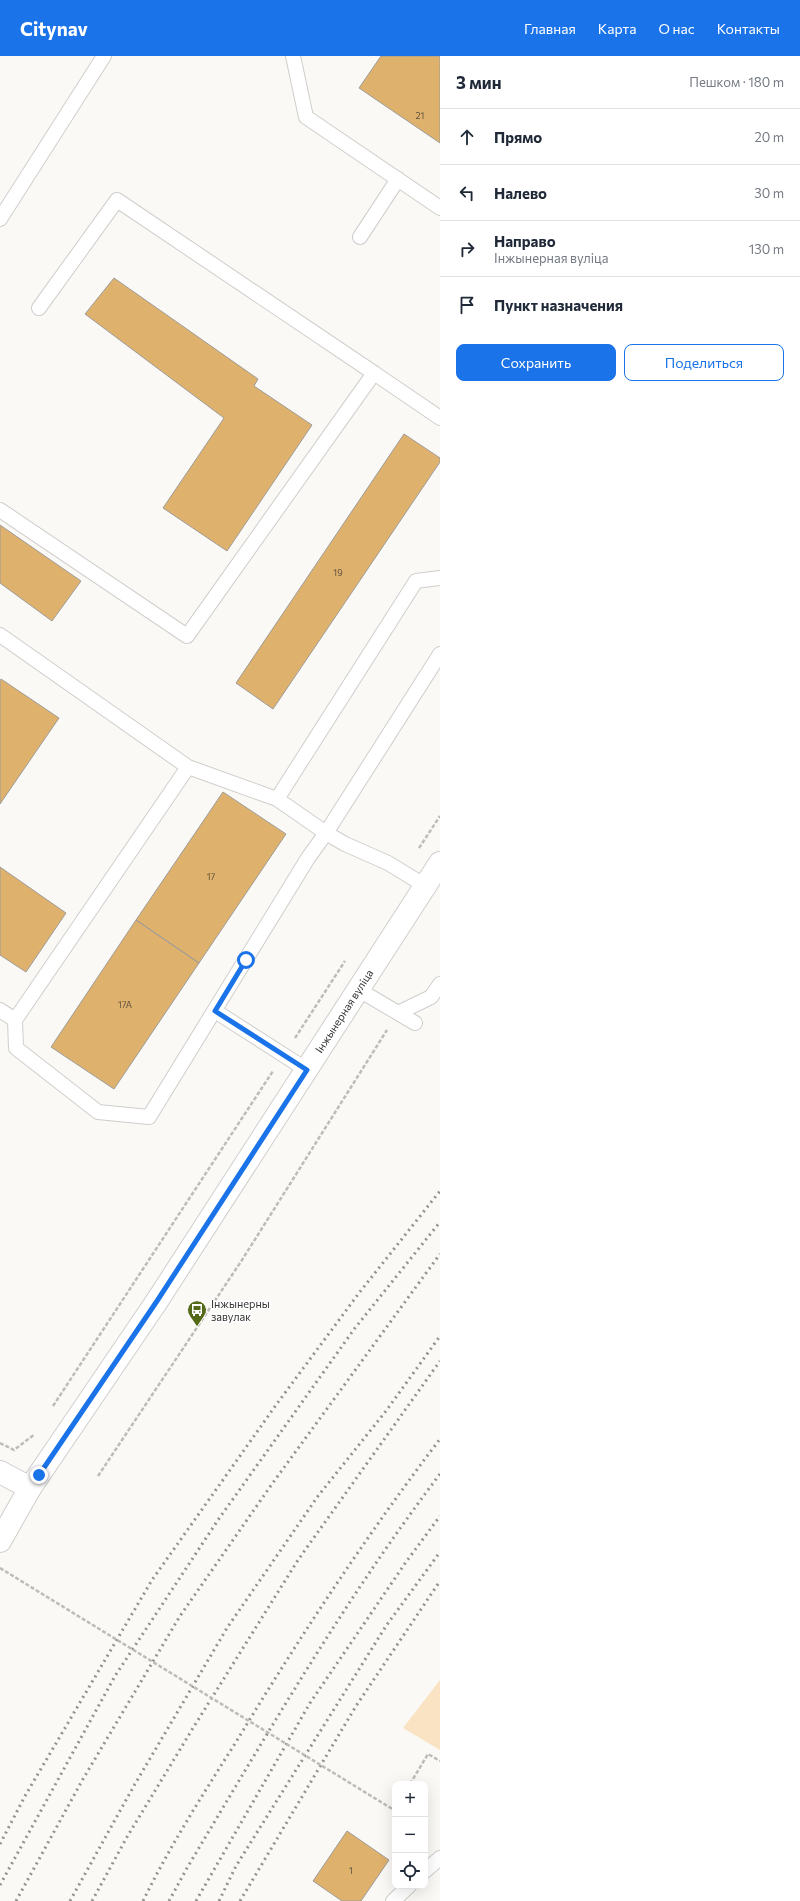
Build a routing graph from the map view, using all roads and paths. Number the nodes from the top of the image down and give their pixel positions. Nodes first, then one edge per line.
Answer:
1 (104, 56) edge
2 (293, 56) edge
3 (398, 179) junction
4 (440, 208) edge
5 (1, 216) edge
6 (360, 237) dead end
7 (39, 308) dead end
8 (374, 373) junction
9 (440, 418) edge
10 (0, 510) edge
11 (440, 578) edge
12 (0, 635) edge
13 (440, 654) edge
14 (188, 767) junction
15 (277, 799) junction
16 (440, 816) edge
17 (326, 833) junction
18 (440, 863) edge
19 (404, 871) junction
20 (424, 885) junction
21 (348, 957) dead end
22 (440, 984) edge
23 (359, 990) junction
24 (0, 1010) edge
25 (215, 1011) junction
26 (398, 1013) junction
27 (15, 1020) junction
28 (415, 1023) dead end
29 (284, 1055) junction
30 (307, 1070) junction
31 (53, 1408) dead end
32 (40, 1428) dead end
33 (0, 1442) edge
34 (0, 1472) edge
35 (98, 1476) dead end
36 (30, 1488) junction
37 (0, 1541) edge
38 (0, 1568) edge
39 (440, 1761) edge
40 (412, 1781) edge
41 (392, 1808) edge
42 (440, 1858) edge
43 (428, 1868) edge
44 (406, 1889) edge
45 (393, 1901) edge

1 - 5 lane
2 - 3 lane
3 - 4 lane
3 - 6 lane
7 - 8 lane
8 - 9 lane
8 - 10 lane
11 - 15 lane
12 - 14 lane
13 - 17 lane
14 - 15 lane
14 - 27 lane
15 - 17 lane
16 - 19 path
17 - 19 lane
17 - 25 lane
18 - 20 street, Інжынерная вуліца
19 - 20 lane
20 - 23 street, Інжынерная вуліца
21 - 29 path
22 - 26 lane
23 - 26 lane
23 - 30 street, Інжынерная вуліца
24 - 27 lane
25 - 27 lane
25 - 29 lane
26 - 28 lane
26 - 35 path
29 - 30 lane
29 - 31 path
30 - 36 street, Інжынерная вуліца
32 - 33 path
34 - 36 street
36 - 37 street, Інжынерная вуліца
38 - 41 path, bridge
39 - 40 path
42 - 43 lane
44 - 45 lane

